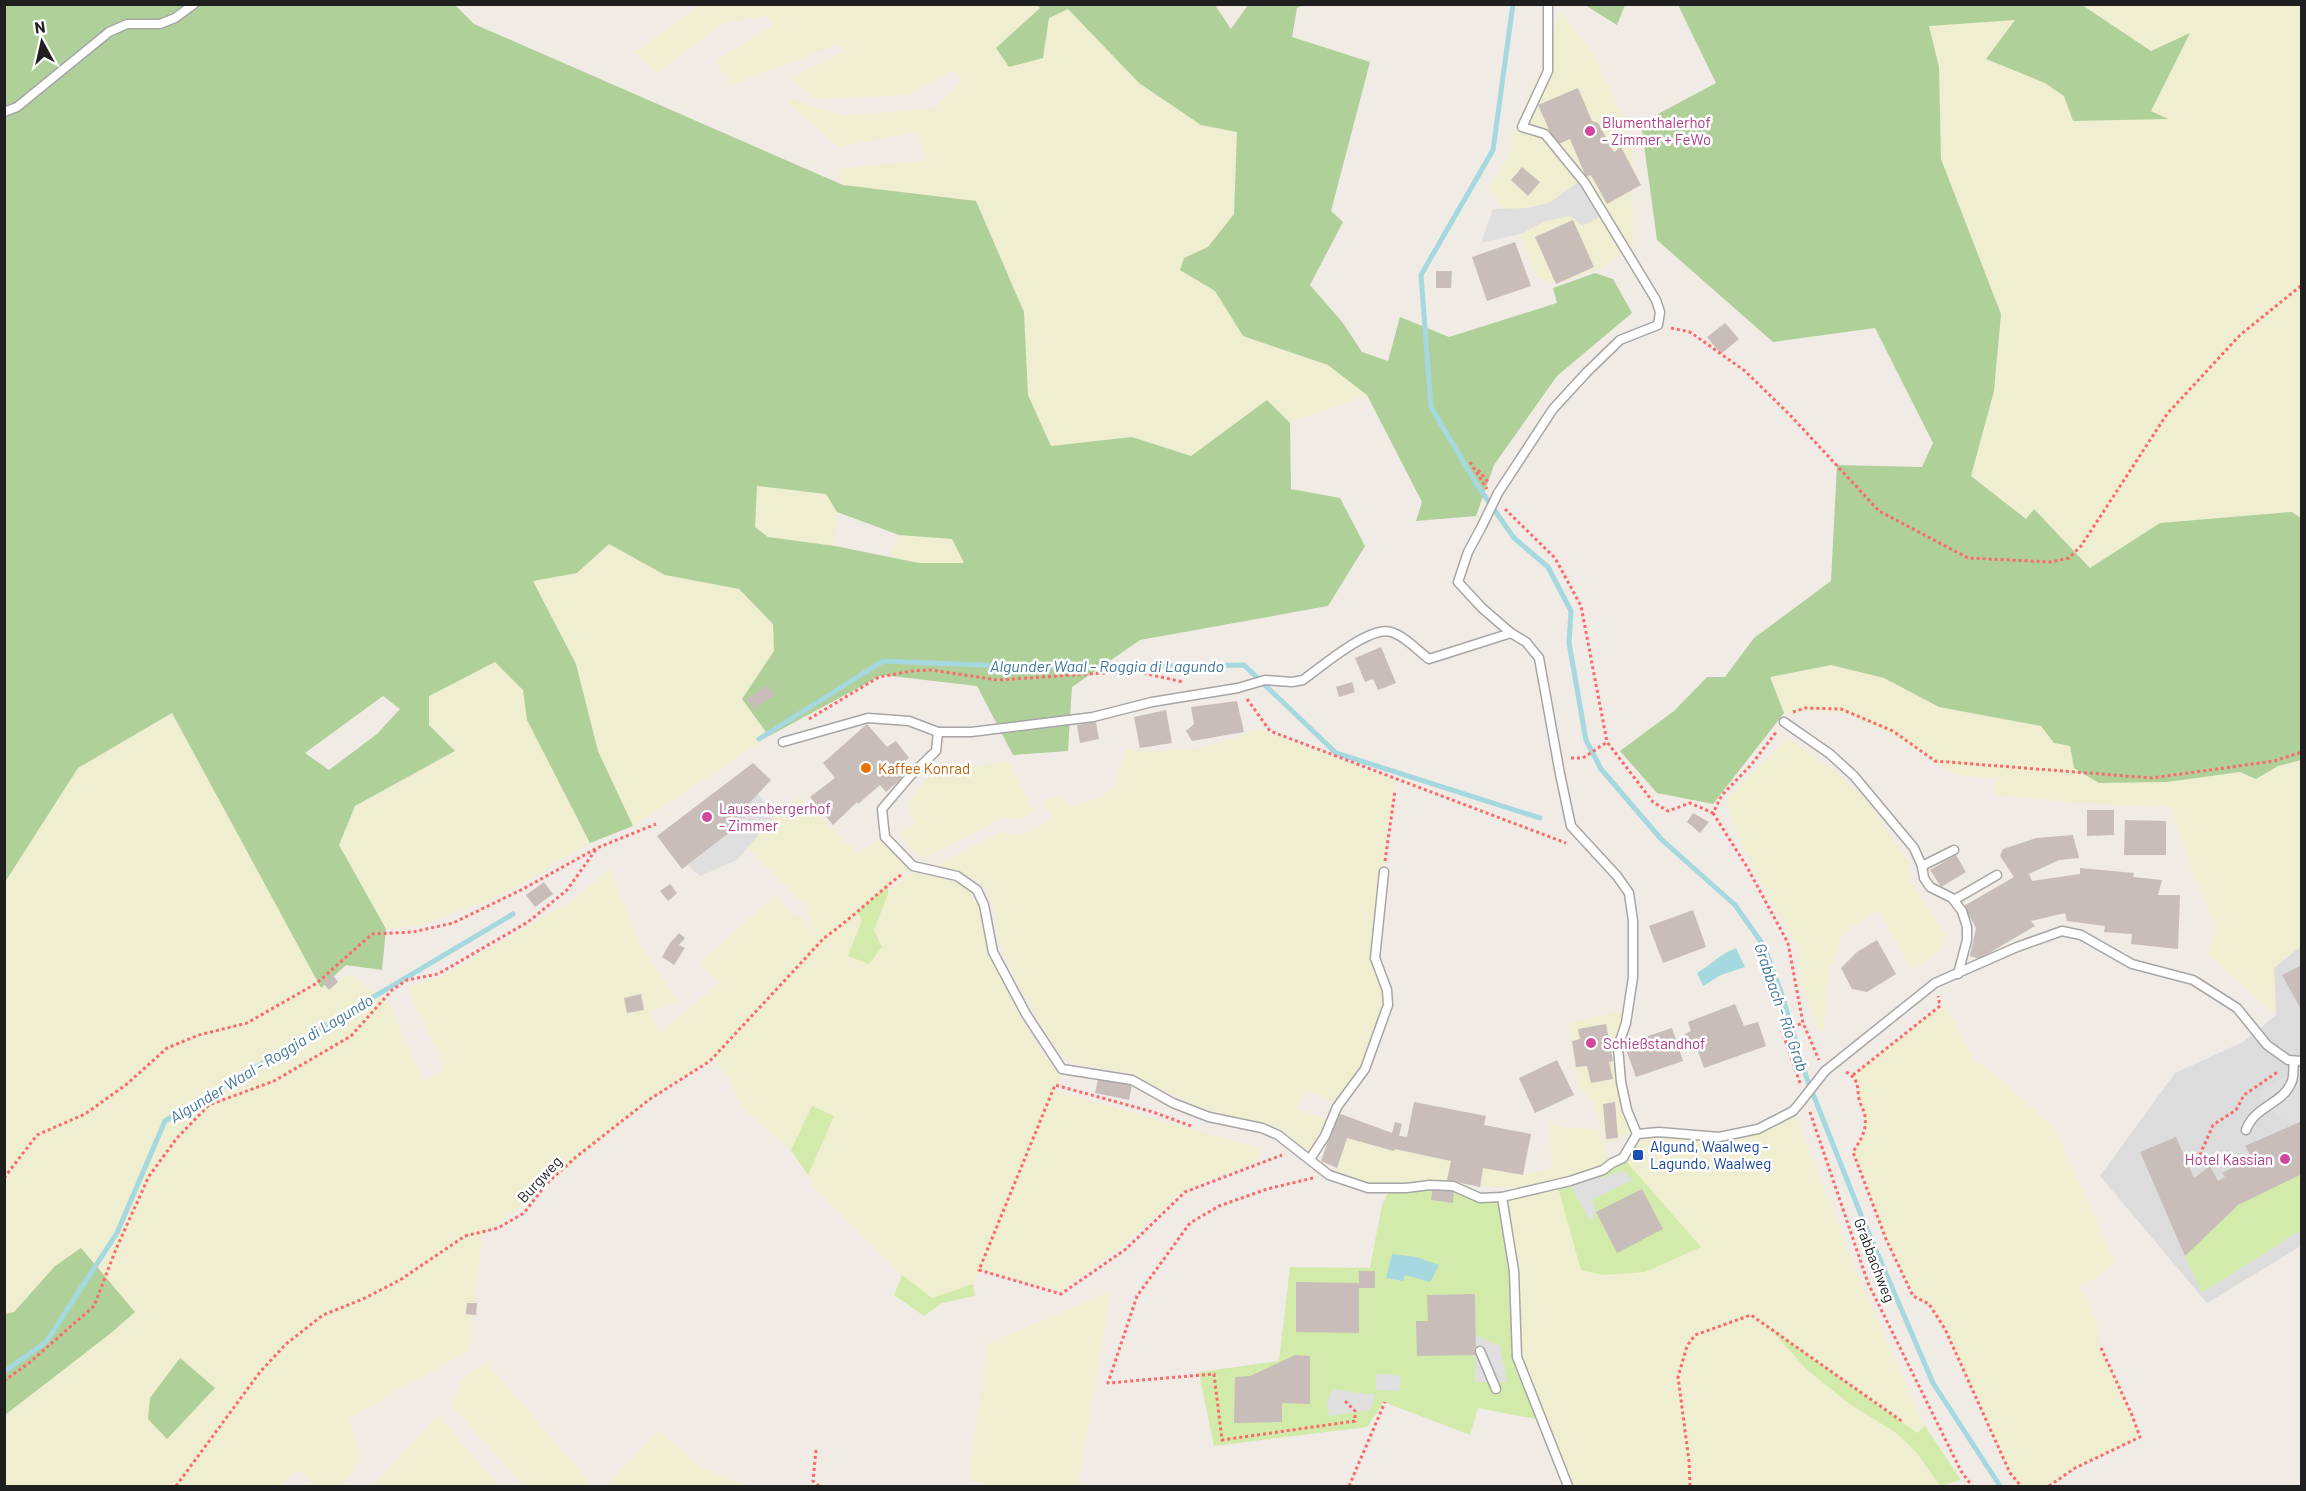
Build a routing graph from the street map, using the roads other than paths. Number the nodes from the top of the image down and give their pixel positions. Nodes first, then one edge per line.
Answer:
1 (194, 4) edge
2 (1548, 4) edge
3 (4, 112) edge
4 (1511, 633) junction
5 (1784, 722) road end
6 (938, 732) junction
7 (783, 742) road end
8 (1954, 850) dead end
9 (1922, 866) junction
10 (1383, 872) road end
11 (1997, 875) dead end
12 (1954, 900) junction
13 (1958, 974) junction
14 (2294, 1061) edge
15 (2246, 1130) dead end
16 (1637, 1134) junction
17 (1310, 1159) junction
18 (1502, 1197) junction
19 (1480, 1351) dead end
20 (1496, 1389) dead end
21 (1568, 1486) edge

1 - 3 lane
2 - 4 lane, bridge
4 - 6 lane
4 - 16 lane
5 - 9 lane
6 - 7 lane
6 - 17 lane
8 - 9 lane
9 - 12 lane
10 - 17 lane
11 - 12 lane
12 - 13 lane
13 - 14 lane
13 - 16 lane, bridge
14 - 15 lane
16 - 18 lane
17 - 18 lane
18 - 21 lane
19 - 20 lane

